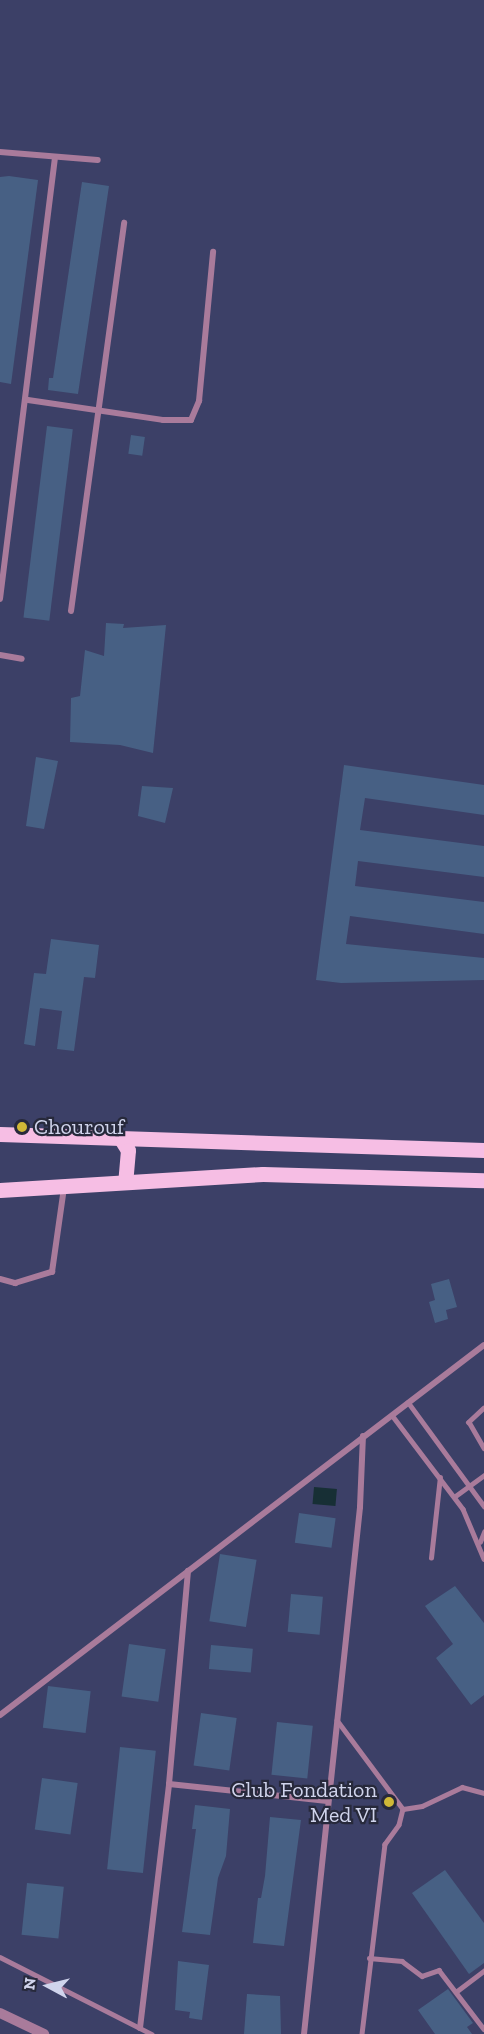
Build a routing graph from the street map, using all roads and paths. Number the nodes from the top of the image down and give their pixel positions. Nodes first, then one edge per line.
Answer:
1 (0, 152) edge
2 (55, 159) junction
3 (98, 160) dead end
4 (124, 223) dead end
5 (213, 252) dead end
6 (28, 400) junction
7 (97, 409) junction
8 (0, 599) edge
9 (71, 611) dead end
10 (0, 655) edge
11 (22, 659) dead end
12 (0, 1134) edge
13 (121, 1139) junction
14 (484, 1149) edge
15 (484, 1180) edge
16 (125, 1182) junction
17 (64, 1185) junction
18 (0, 1190) edge
19 (0, 1279) edge
20 (484, 1345) edge
21 (408, 1402) junction
22 (484, 1408) edge
23 (392, 1415) junction
24 (363, 1436) junction
25 (484, 1448) edge
26 (484, 1475) edge
27 (440, 1477) junction
28 (468, 1487) junction
29 (454, 1497) junction
30 (484, 1506) edge
31 (484, 1532) edge
32 (479, 1545) junction
33 (431, 1558) dead end
34 (484, 1559) edge
35 (188, 1571) junction
36 (0, 1715) edge
37 (337, 1720) junction
38 (169, 1784) junction
39 (484, 1793) edge
40 (327, 1801) junction
41 (403, 1809) junction
42 (0, 1957) edge
43 (369, 1958) junction
44 (484, 1971) edge
45 (457, 1991) junction
46 (0, 2013) edge
47 (140, 2028) junction
48 (484, 2029) edge
49 (44, 2034) edge
50 (152, 2034) edge
51 (304, 2034) edge
52 (362, 2034) edge

1 - 2 street
2 - 3 street
2 - 6 street
4 - 7 street
5 - 7 street
6 - 7 street
6 - 8 street
7 - 9 street
10 - 11 street
12 - 13 main road
13 - 14 main road
13 - 16 main road
15 - 16 main road
16 - 17 main road
17 - 18 main road
17 - 19 street
20 - 21 street
21 - 23 street
21 - 28 lane
22 - 25 lane
23 - 24 street
23 - 27 lane
24 - 35 street
24 - 37 street
26 - 28 lane
27 - 29 lane
27 - 33 lane
28 - 29 lane
28 - 30 lane
29 - 32 lane
31 - 32 lane
32 - 34 lane
35 - 36 street
35 - 38 street
37 - 40 street
37 - 41 lane
38 - 40 street
38 - 47 street
39 - 41 lane
40 - 51 street
41 - 43 lane
42 - 47 lane
43 - 45 lane
43 - 52 lane
44 - 45 lane
45 - 48 lane
46 - 49 street
47 - 50 lane

